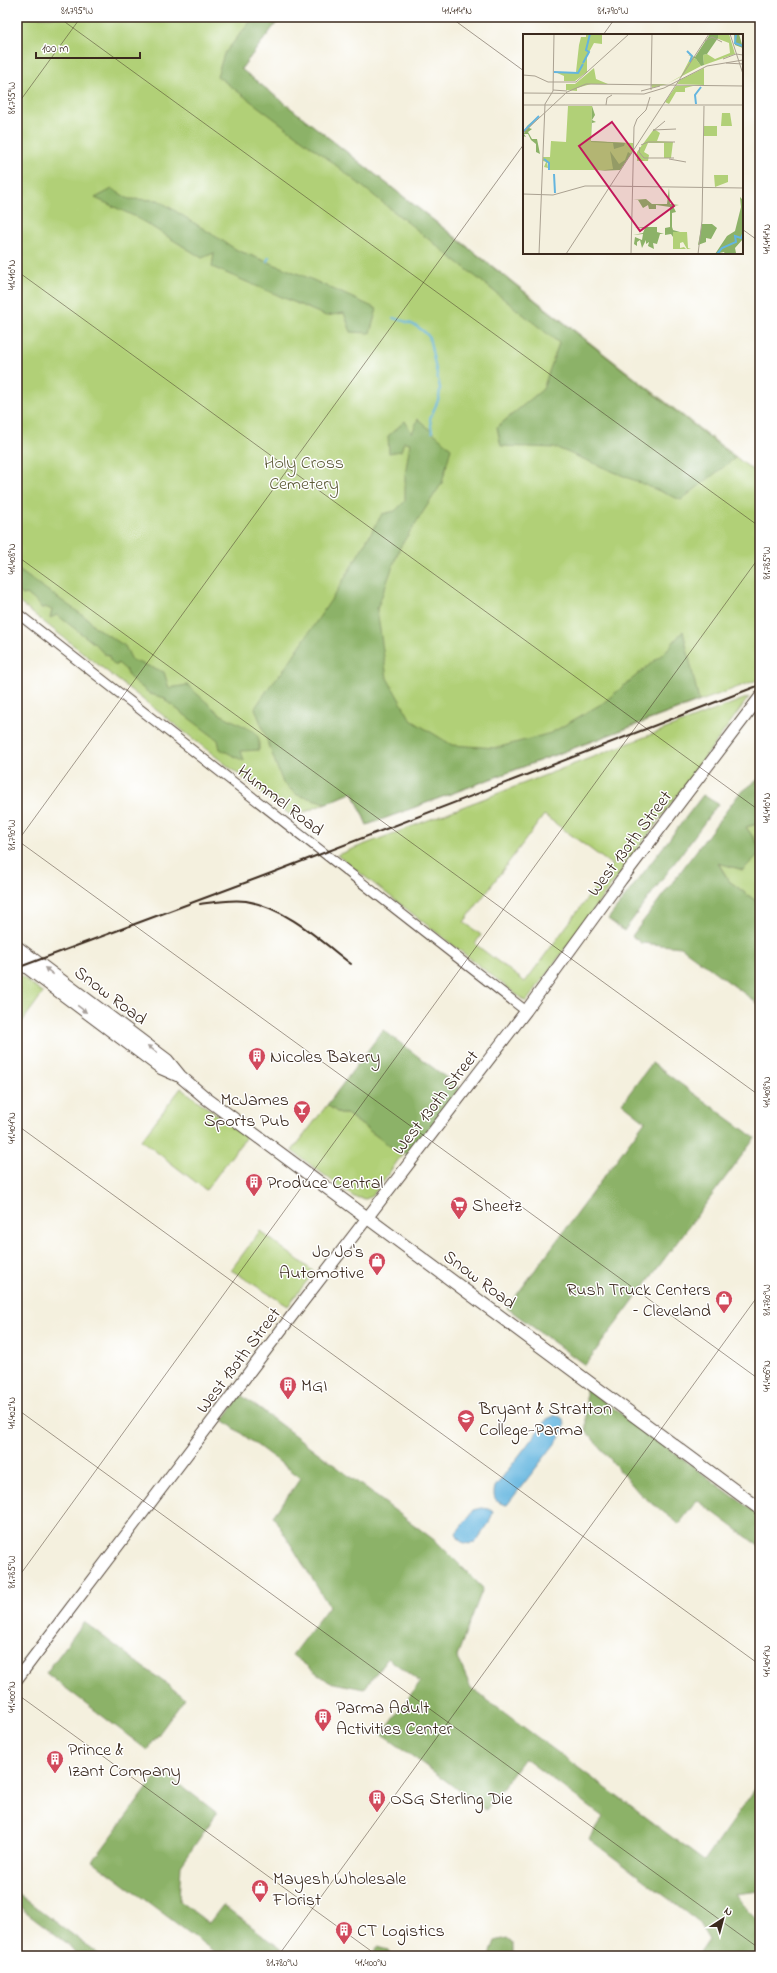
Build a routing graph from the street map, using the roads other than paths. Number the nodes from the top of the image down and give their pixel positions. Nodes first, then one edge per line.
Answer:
1 (17, 614) edge
2 (760, 696) edge
3 (17, 947) edge
4 (17, 960) edge
5 (526, 1012) junction
6 (180, 1076) junction
7 (367, 1218) junction
8 (760, 1509) edge
9 (17, 1679) edge

1 - 5 street, Hummel Road
2 - 5 main road, West 130th Street
6 -> 3 main road, Snow Road
4 -> 6 main road, Snow Road
5 - 7 main road, West 130th Street
6 - 7 main road, Snow Road
7 - 8 main road, Snow Road
7 - 9 main road, West 130th Street

